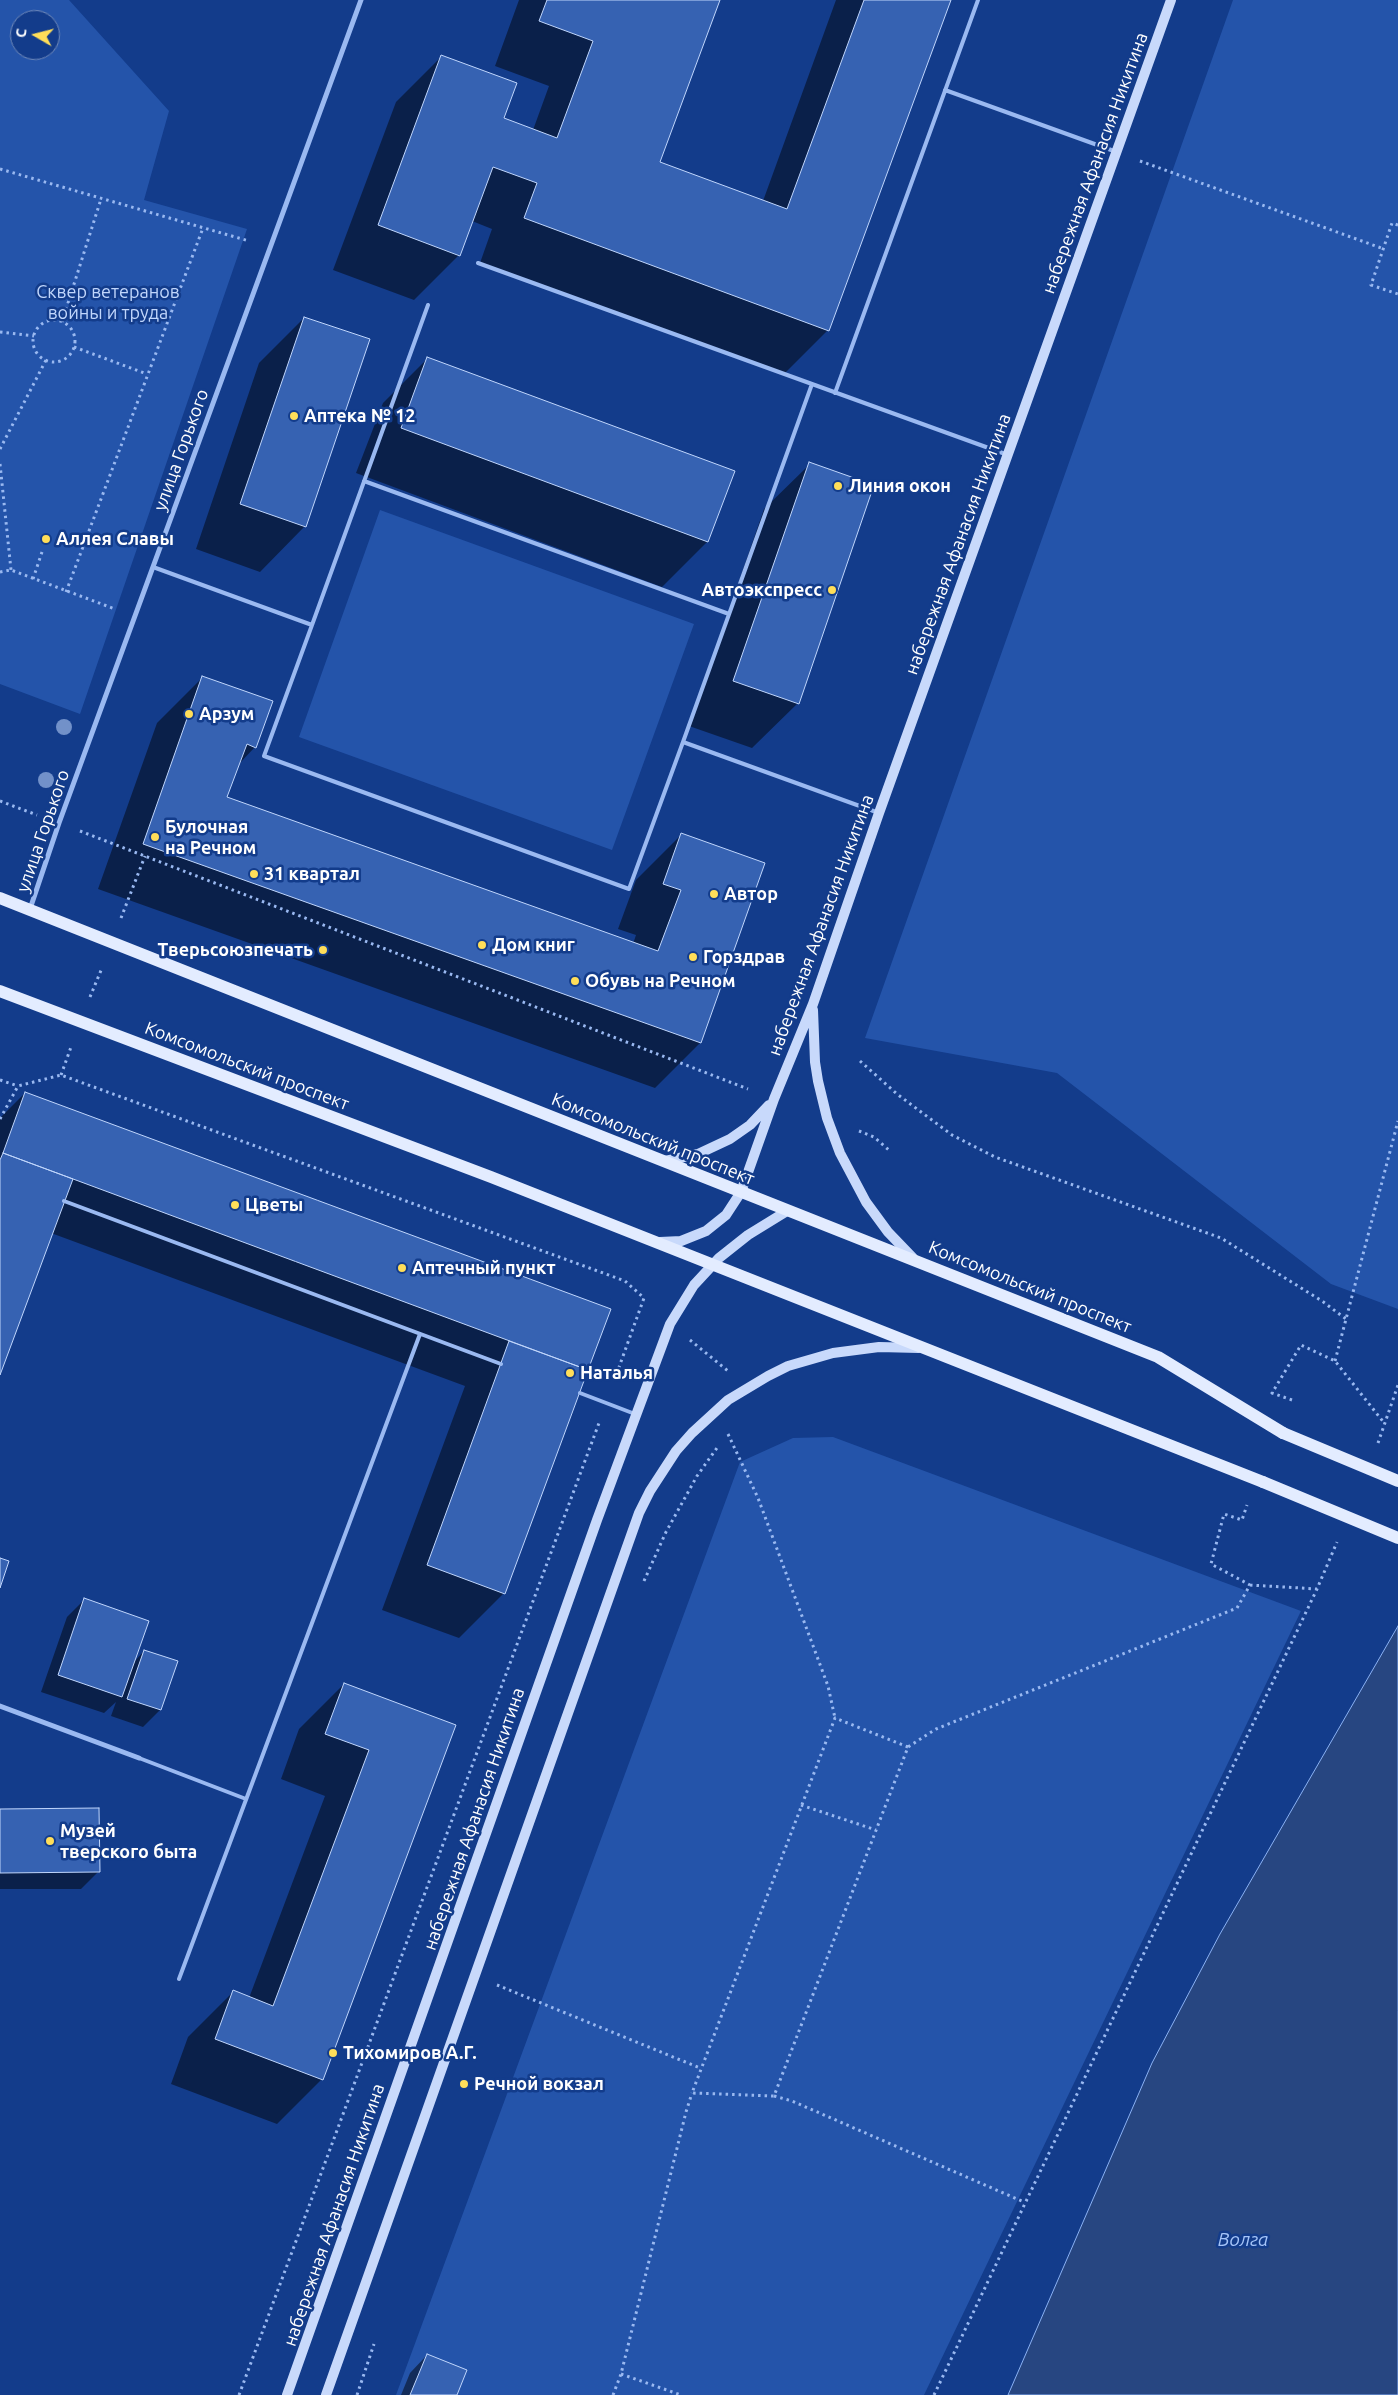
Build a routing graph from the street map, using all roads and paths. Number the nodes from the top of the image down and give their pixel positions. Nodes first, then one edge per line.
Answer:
1 (360, 0) edge
2 (978, 0) edge
3 (1171, 0) edge
4 (945, 90) junction
5 (1116, 152) junction
6 (0, 169) edge
7 (102, 198) junction
8 (1398, 225) edge
9 (203, 228) junction
10 (270, 247) junction
11 (1384, 249) junction
12 (478, 263) dead end
13 (1398, 294) edge
14 (428, 305) dead end
15 (62, 322) junction
16 (0, 332) edge
17 (34, 336) junction
18 (74, 347) junction
19 (46, 360) junction
20 (147, 374) junction
21 (812, 384) junction
22 (835, 393) junction
23 (0, 449) edge
24 (1008, 455) junction
25 (0, 464) edge
26 (364, 481) junction
27 (43, 549) dead end
28 (153, 568) junction
29 (11, 570) junction
30 (0, 572) edge
31 (33, 579) junction
32 (66, 592) junction
33 (729, 614) junction
34 (135, 616) junction
35 (312, 625) junction
36 (682, 742) junction
37 (0, 801) edge
38 (879, 813) junction
39 (59, 823) junction
40 (0, 898) edge
41 (30, 910) junction
42 (0, 990) edge
43 (813, 1004) junction
44 (860, 1062) dead end
45 (0, 1080) edge
46 (18, 1086) junction
47 (774, 1099) junction
48 (0, 1118) edge
49 (827, 1118) junction
50 (1398, 1121) edge
51 (890, 1151) dead end
52 (663, 1161) junction
53 (740, 1192) junction
54 (64, 1201) dead end
55 (788, 1211) junction
56 (654, 1242) junction
57 (914, 1259) junction
58 (713, 1265) junction
59 (644, 1298) junction
60 (1346, 1320) junction
61 (670, 1324) junction
62 (420, 1334) junction
63 (924, 1349) junction
64 (1335, 1361) junction
65 (500, 1364) dead end
66 (1398, 1385) edge
67 (748, 1387) junction
68 (580, 1393) dead end
69 (1292, 1400) dead end
70 (606, 1403) junction
71 (635, 1414) junction
72 (1386, 1424) junction
73 (736, 1427) dead end
74 (728, 1433) junction
75 (1374, 1452) dead end
76 (1398, 1481) edge
77 (1247, 1504) dead end
78 (1340, 1534) dead end
79 (1398, 1538) edge
80 (643, 1584) dead end
81 (1250, 1585) junction
82 (1317, 1589) junction
83 (0, 1706) edge
84 (835, 1718) junction
85 (908, 1747) junction
86 (139, 1758) joint
87 (246, 1799) junction
88 (801, 1805) junction
89 (876, 1830) junction
90 (500, 1976) dead end
91 (179, 1979) dead end
92 (497, 1985) junction
93 (494, 1994) dead end
94 (700, 2068) junction
95 (692, 2093) junction
96 (774, 2096) junction
97 (1024, 2202) junction
98 (376, 2339) dead end
99 (621, 2374) junction
100 (239, 2395) edge
101 (287, 2395) edge
102 (326, 2395) edge
103 (356, 2395) edge
104 (613, 2395) edge
105 (681, 2395) edge
106 (934, 2395) edge

1 - 10 street, улица Горького
2 - 4 lane
3 - 5 main road, набережная Афанасия Никитина
4 - 5 lane
4 - 22 lane
5 - 11 path
5 - 24 main road, набережная Афанасия Никитина
6 - 7 path
7 - 9 path
7 - 15 path
8 - 11 path
9 - 10 path
9 - 20 path
10 - 28 street, улица Горького
11 - 13 path
12 - 21 lane
14 - 26 lane
15 - 17 path
15 - 18 path
16 - 17 path
17 - 19 path
18 - 19 path
18 - 20 path
19 - 23 path
20 - 32 path
21 - 22 lane
21 - 33 lane
22 - 24 lane
24 - 38 main road, набережная Афанасия Никитина
25 - 29 path
26 - 33 lane
26 - 35 lane
27 - 31 path
28 - 34 street, улица Горького
28 - 35 lane
29 - 30 path
29 - 31 path
31 - 32 path
32 - 34 path
33 - 36 lane
34 - 39 street, улица Горького
35 - 36 lane
36 - 38 lane
37 - 39 path
38 - 43 main road, набережная Афанасия Никитина
39 - 41 street, улица Горького
39 - 47 path
40 - 41 main road, Комсомольский проспект
41 - 52 main road, Комсомольский проспект
42 - 56 main road, Комсомольский проспект
43 - 47 main road, набережная Афанасия Никитина
43 - 49 main road
44 - 60 path
45 - 46 path
46 - 48 path
46 - 59 path
47 - 52 main road
47 - 53 main road, набережная Афанасия Никитина
49 - 51 path
49 - 57 main road
50 - 60 path
52 - 53 main road, Комсомольский проспект
53 - 55 main road, Комсомольский проспект
53 - 56 main road, набережная Афанасия Никитина
54 - 62 lane
55 - 57 main road, Комсомольский проспект
55 - 58 main road, набережная Афанасия Никитина
56 - 58 main road, Комсомольский проспект
57 - 76 main road, Комсомольский проспект, bridge
58 - 61 main road, набережная Афанасия Никитина
58 - 63 main road, Комсомольский проспект
59 - 61 path
59 - 70 path
60 - 64 path
61 - 67 path
61 - 71 main road, набережная Афанасия Никитина
62 - 65 lane
62 - 87 lane
63 - 67 main road
63 - 79 main road, Комсомольский проспект, bridge
64 - 69 path
64 - 72 path
66 - 72 path
67 - 102 main road
68 - 70 lane
70 - 71 lane
70 - 100 path
71 - 101 main road, набережная Афанасия Никитина
72 - 75 path
73 - 74 path
74 - 80 path
74 - 84 path
77 - 81 path
78 - 82 path
81 - 82 path
81 - 85 path
82 - 97 path
83 - 86 street
84 - 85 path
84 - 88 path
85 - 89 path
86 - 87 lane
87 - 91 lane
88 - 89 path
88 - 94 path
89 - 96 path
90 - 92 path
92 - 93 path
92 - 94 path
94 - 95 path
95 - 96 path
95 - 99 path
96 - 97 path
97 - 106 path
98 - 103 path
99 - 104 path
99 - 105 path

